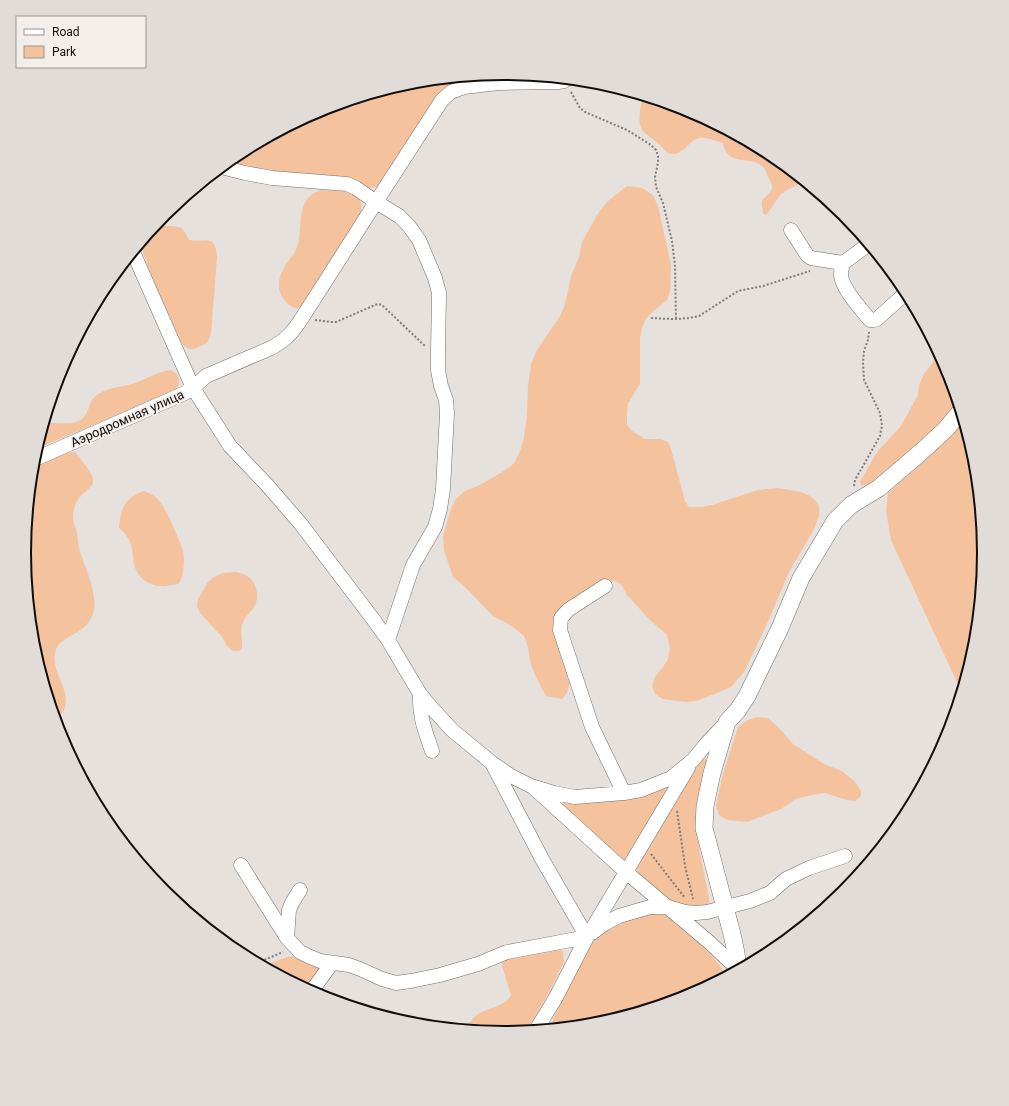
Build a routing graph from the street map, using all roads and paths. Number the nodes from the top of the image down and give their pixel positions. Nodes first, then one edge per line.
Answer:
1 (547, 82) edge
2 (566, 84) edge
3 (228, 169) edge
4 (376, 202) junction
5 (791, 230) dead end
6 (865, 247) edge
7 (135, 257) edge
8 (843, 262) junction
9 (815, 269) dead end
10 (902, 296) edge
11 (302, 318) junction
12 (651, 318) dead end
13 (676, 319) junction
14 (870, 320) junction
15 (438, 353) junction
16 (193, 388) junction
17 (957, 415) edge
18 (41, 456) edge
19 (851, 505) junction
20 (605, 586) dead end
21 (388, 640) junction
22 (420, 694) junction
23 (727, 722) junction
24 (432, 751) dead end
25 (694, 760) junction
26 (492, 762) junction
27 (531, 786) junction
28 (676, 788) junction
29 (624, 793) junction
30 (643, 844) junction
31 (845, 856) dead end
32 (241, 865) dead end
33 (626, 872) junction
34 (300, 890) dead end
35 (668, 907) junction
36 (724, 907) junction
37 (696, 913) junction
38 (587, 937) junction
39 (291, 942) junction
40 (264, 960) edge
41 (332, 963) junction
42 (737, 965) edge
43 (735, 966) edge
44 (315, 987) edge
45 (539, 1025) edge

1 - 4 street, Аэродромная улица
2 - 13 path
3 - 4 street
4 - 11 street, Аэродромная улица
4 - 15 street
5 - 8 street
6 - 8 street
7 - 16 street
8 - 14 street
9 - 13 path
10 - 14 street
11 - 15 path
11 - 16 street, Аэродромная улица
12 - 13 path
14 - 19 path
15 - 21 street
16 - 18 street, Аэродромная улица
16 - 21 street
17 - 19 main road
19 - 23 main road
20 - 29 street
21 - 22 street
22 - 24 street
22 - 26 street
23 - 25 street
23 - 36 main road
25 - 28 street
25 - 29 street
26 - 27 street
26 - 38 street
27 - 29 street
27 - 33 street
28 - 30 street
28 - 37 path
30 - 33 street
30 - 37 path
31 - 36 street
32 - 39 street
33 - 35 street
33 - 38 street
34 - 39 street
35 - 37 street
35 - 38 street
35 - 43 street
36 - 37 street
36 - 42 main road
38 - 41 street
38 - 45 street
39 - 40 path
39 - 41 street
41 - 44 street

